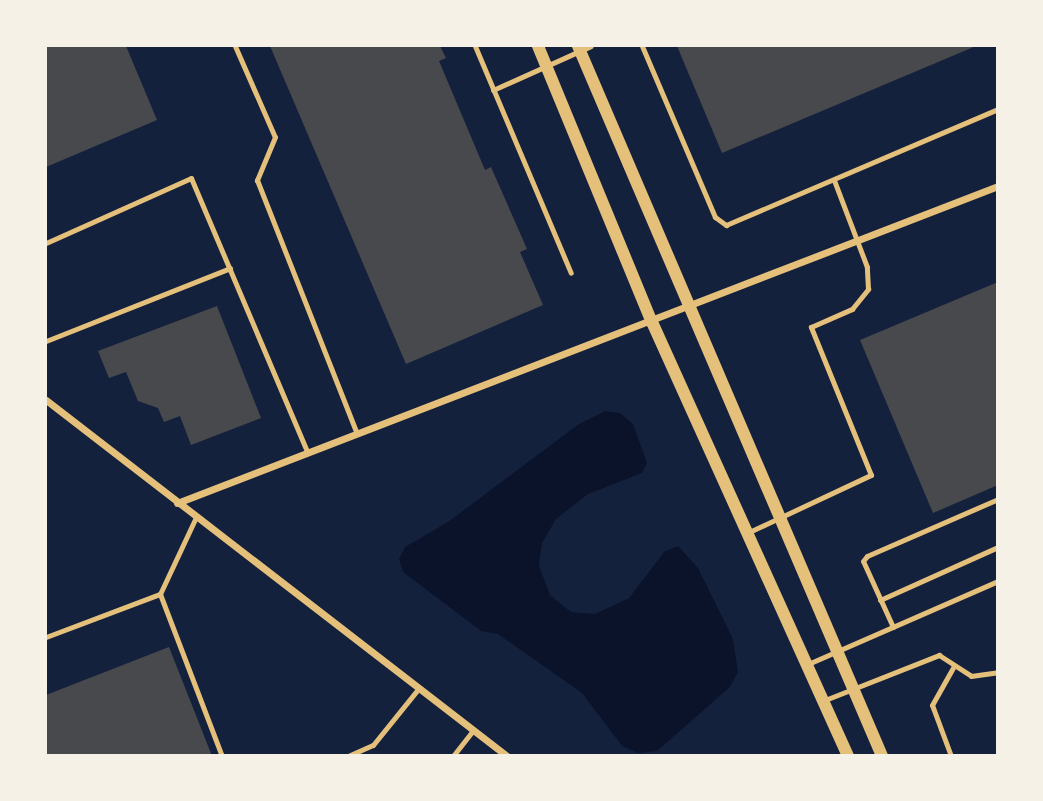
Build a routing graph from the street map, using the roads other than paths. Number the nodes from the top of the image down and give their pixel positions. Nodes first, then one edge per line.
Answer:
1 (235, 46) edge
2 (475, 46) edge
3 (538, 46) edge
4 (642, 46) edge
5 (583, 47) edge
6 (546, 67) junction
7 (493, 90) junction
8 (998, 109) edge
9 (834, 180) junction
10 (998, 186) edge
11 (858, 241) junction
12 (46, 243) edge
13 (230, 268) junction
14 (571, 273) dead end
15 (690, 307) junction
16 (652, 322) junction
17 (46, 341) edge
18 (46, 400) edge
19 (357, 434) junction
20 (308, 453) junction
21 (998, 499) edge
22 (177, 503) junction
23 (197, 517) junction
24 (781, 518) junction
25 (746, 534) junction
26 (998, 547) edge
27 (998, 581) edge
28 (160, 594) junction
29 (880, 600) junction
30 (893, 627) junction
31 (46, 637) edge
32 (838, 650) junction
33 (808, 664) junction
34 (954, 666) junction
35 (998, 672) edge
36 (853, 687) junction
37 (419, 688) junction
38 (824, 700) junction
39 (473, 730) junction
40 (222, 755) edge
41 (348, 755) edge
42 (453, 755) edge
43 (507, 755) edge
44 (848, 755) edge
45 (882, 755) edge
46 (951, 755) edge

1 - 19 lane
2 - 7 lane
3 - 6 street
4 - 9 lane
5 - 6 lane
5 - 15 street
6 - 7 lane
6 - 16 street
7 - 14 lane
8 - 9 lane
9 - 11 lane
10 - 11 street
11 - 15 street
11 - 24 lane
12 - 13 lane
13 - 17 lane
13 - 20 lane
15 - 16 street
15 - 24 street
16 - 19 street
16 - 25 street
18 - 22 street
19 - 20 street
20 - 22 street
21 - 29 lane
22 - 23 street
23 - 28 lane
23 - 37 street
24 - 25 lane
24 - 32 street
25 - 33 street
26 - 29 lane
27 - 30 lane
28 - 31 lane
28 - 40 lane
29 - 30 lane
30 - 32 lane
32 - 33 lane
32 - 36 street
33 - 38 street
34 - 35 lane
34 - 36 lane
34 - 46 lane
36 - 38 lane
36 - 45 street
37 - 39 street
37 - 41 lane
38 - 44 street
39 - 42 lane
39 - 43 street

